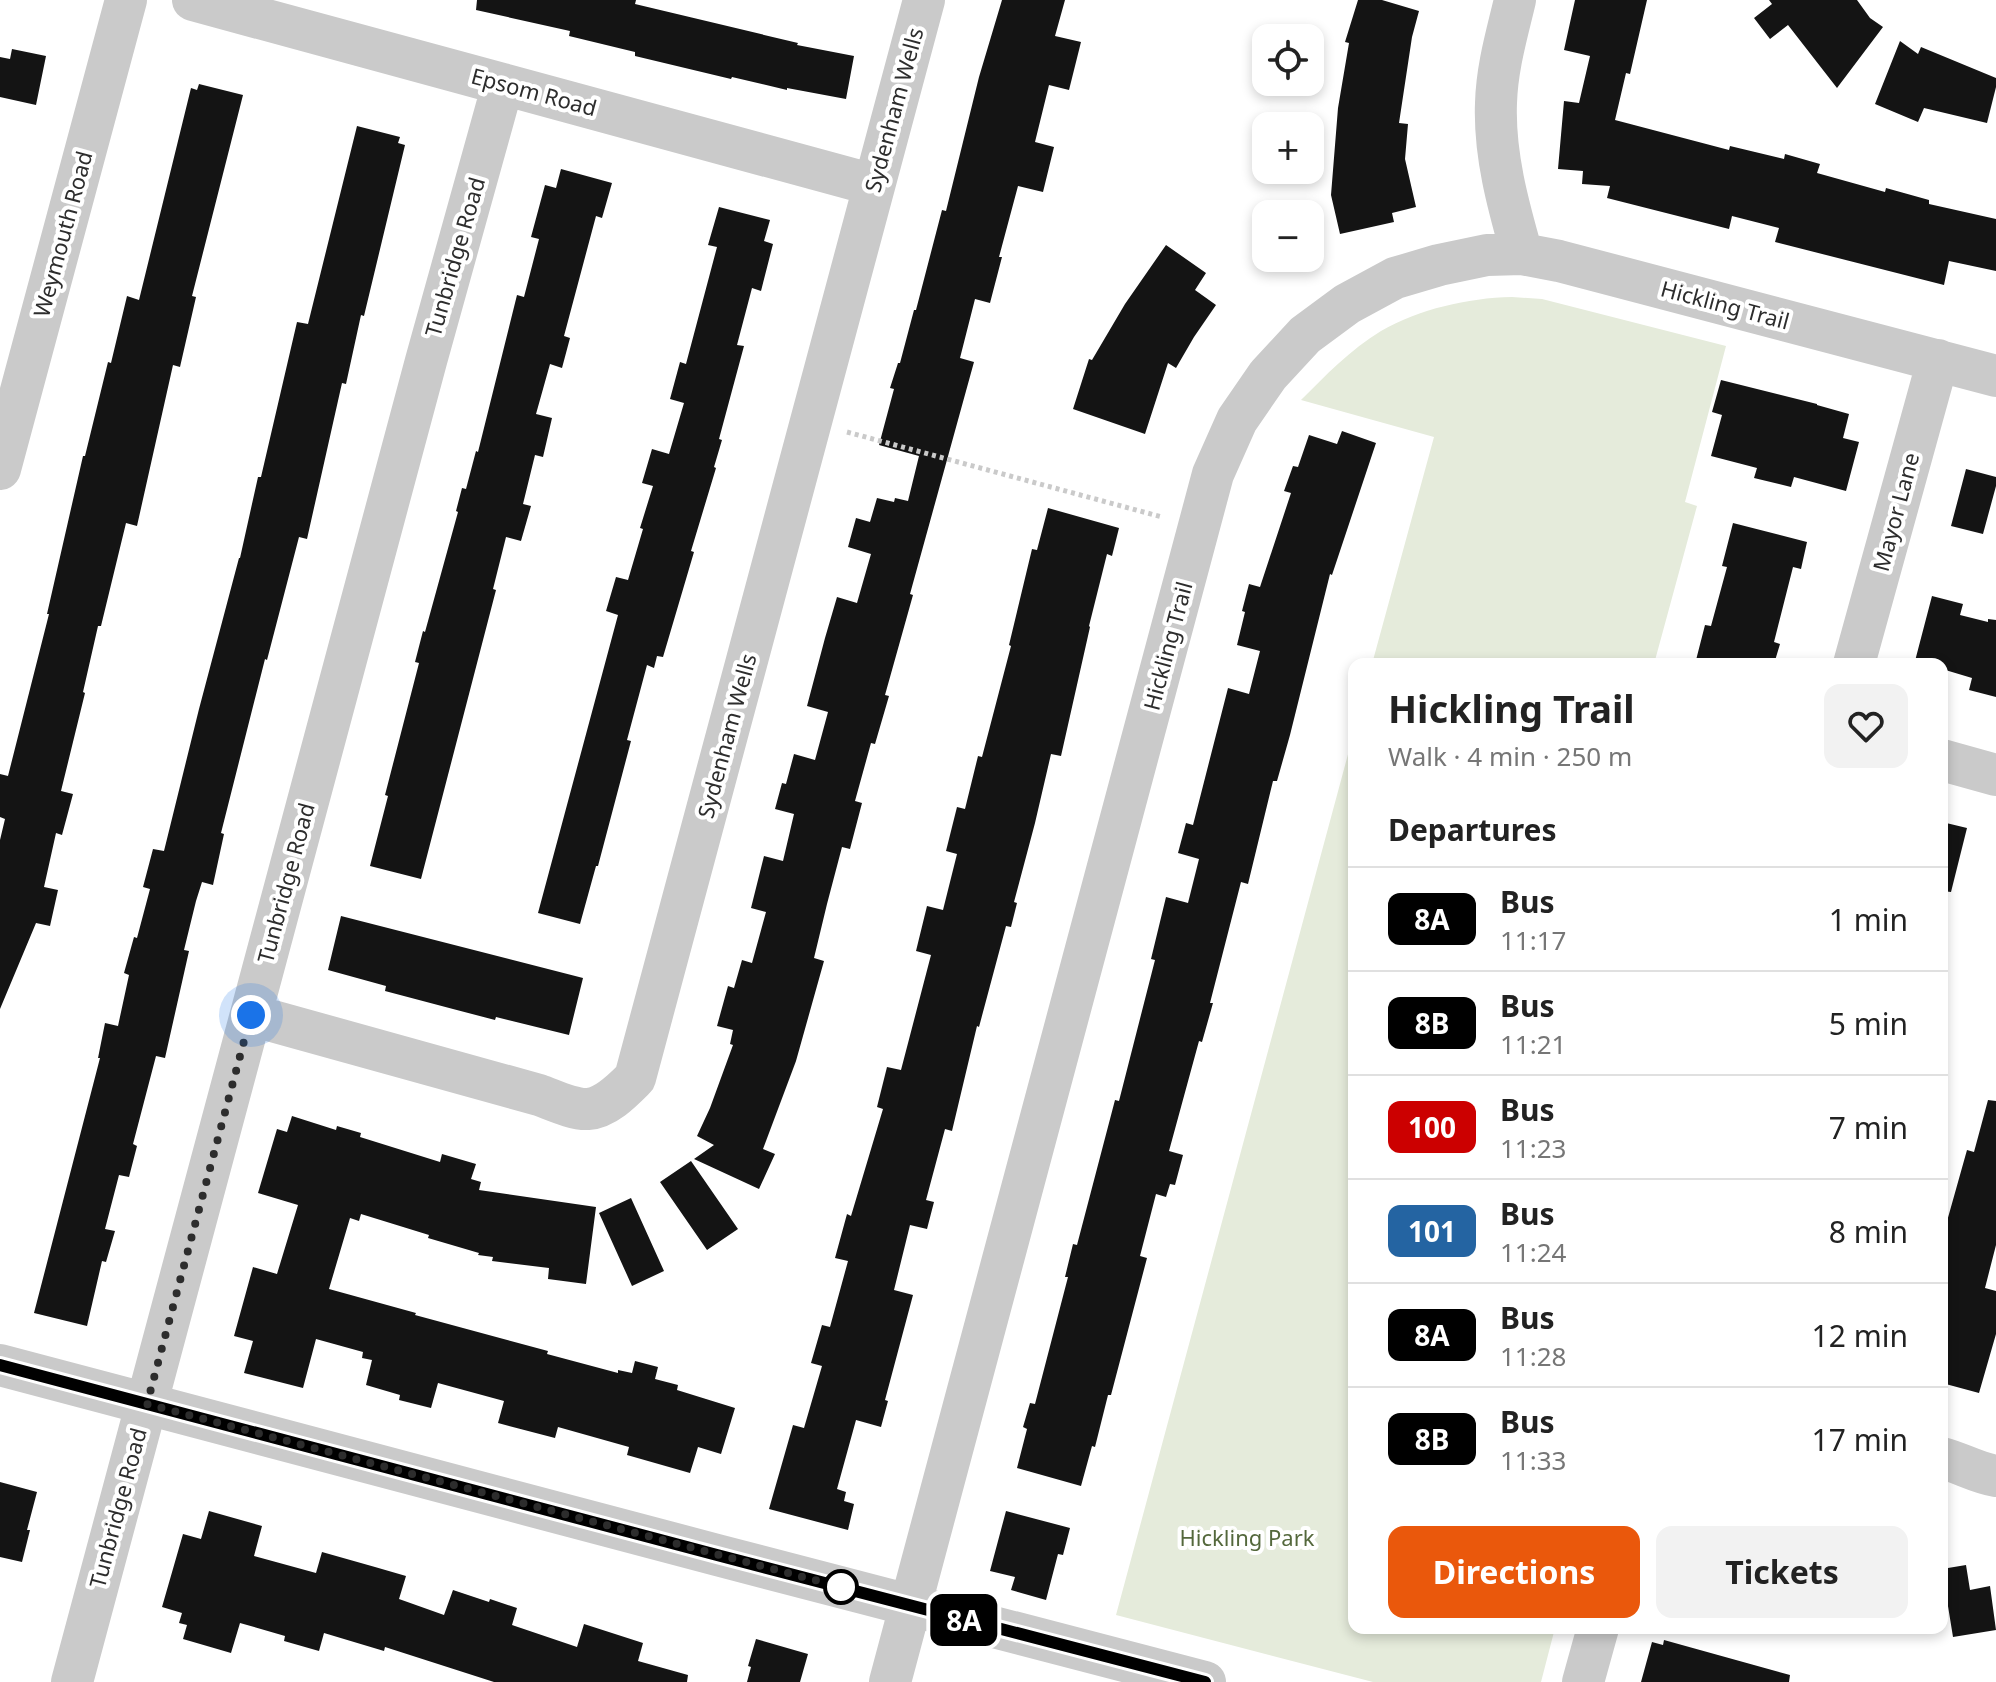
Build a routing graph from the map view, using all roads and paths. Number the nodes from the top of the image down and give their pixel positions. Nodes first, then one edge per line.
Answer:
1 (126, 0) edge
2 (193, 0) edge
3 (924, 0) edge
4 (1515, 0) edge
5 (503, 84) junction
6 (874, 185) junction
7 (1522, 254) junction
8 (1938, 360) junction
9 (1996, 376) edge
10 (847, 432) dead end
11 (0, 469) edge
12 (1162, 517) dead end
13 (1856, 658) edge
14 (1948, 762) edge
15 (1996, 775) edge
16 (251, 1015) junction
17 (0, 1365) edge
18 (147, 1404) junction
19 (1948, 1460) edge
20 (1996, 1476) edge
21 (910, 1605) junction
22 (1596, 1634) edge
23 (72, 1682) edge
24 (890, 1682) edge
25 (1205, 1682) edge
26 (1583, 1682) edge

1 - 11 street, Weymouth Road
2 - 5 street, Epsom Road
3 - 6 street, Sydenham Wells
4 - 7 street
5 - 6 street, Epsom Road
5 - 16 street, Tunbridge Road
6 - 16 street, Sydenham Wells
7 - 8 street, Hickling Trail
7 - 21 street, Hickling Trail
8 - 9 street, Hickling Trail
8 - 13 street, Mayor Lane
10 - 12 path
14 - 15 street
16 - 18 street, Tunbridge Road
17 - 18 street
18 - 21 street
18 - 23 street, Tunbridge Road
19 - 20 street
21 - 24 street, Hickling Trail
21 - 25 street
22 - 26 street

